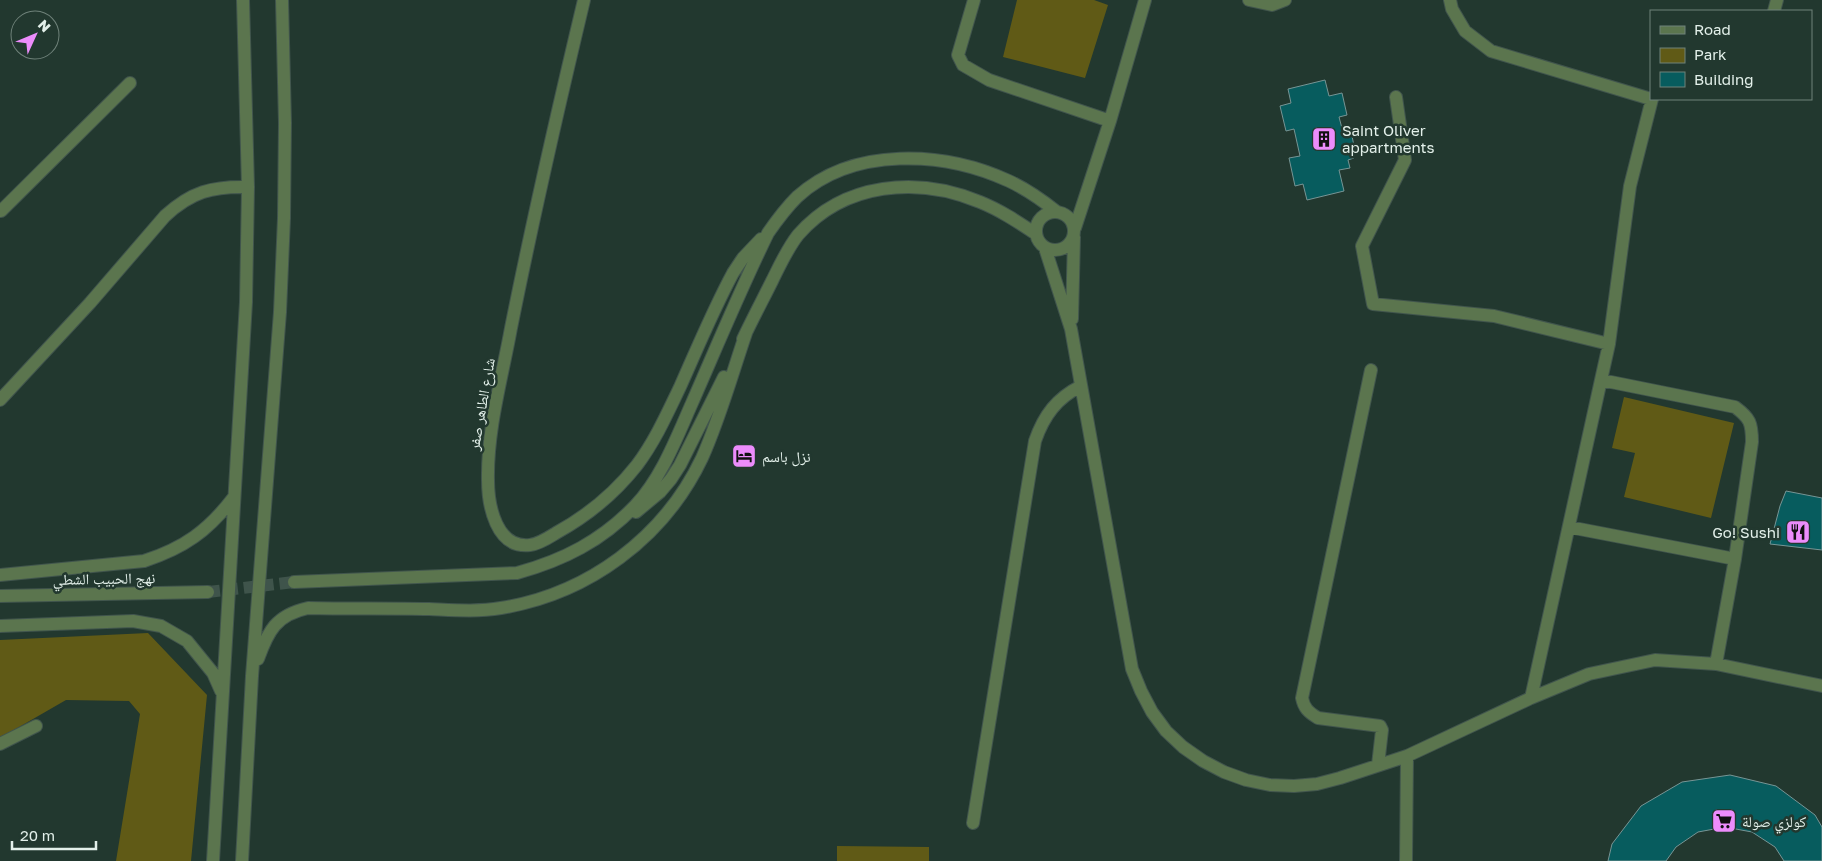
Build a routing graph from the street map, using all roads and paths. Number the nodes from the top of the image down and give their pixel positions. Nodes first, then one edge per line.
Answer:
1 (243, 0) edge
2 (282, 0) edge
3 (584, 0) edge
4 (974, 0) edge
5 (1145, 0) edge
6 (1250, 0) edge
7 (1285, 0) edge
8 (1450, 0) edge
9 (130, 83) dead end
10 (1396, 97) dead end
11 (1650, 98) edge
12 (1652, 100) edge
13 (1110, 121) junction
14 (248, 187) junction
15 (0, 211) edge
16 (1057, 212) junction
17 (768, 232) junction
18 (1074, 233) junction
19 (1036, 234) junction
20 (1046, 248) junction
21 (1071, 329) junction
22 (746, 333) junction
23 (1609, 344) junction
24 (1371, 370) dead end
25 (1601, 380) junction
26 (1081, 386) junction
27 (0, 400) edge
28 (234, 497) junction
29 (619, 522) junction
30 (1569, 527) junction
31 (1735, 559) junction
32 (0, 575) edge
33 (294, 582) tunnel mouth
34 (208, 592) tunnel mouth
35 (0, 596) edge
36 (0, 626) edge
37 (1716, 664) junction
38 (252, 676) junction
39 (1822, 686) edge
40 (222, 693) junction
41 (1530, 698) junction
42 (36, 726) dead end
43 (0, 744) edge
44 (1407, 756) junction
45 (1378, 765) junction
46 (973, 823) dead end
47 (213, 861) edge
48 (242, 861) edge
49 (1406, 861) edge

1 - 14 street
2 - 38 street
3 - 17 street, شارع الطاهر صفر
4 - 13 street
5 - 13 street
6 - 7 street
8 - 11 street
9 - 15 street
10 - 23 street
12 - 23 street
13 - 18 street
14 - 27 street
14 - 28 street
16 - 17 street
16 - 18 street
16 - 19 street
17 - 29 street
18 - 20 street
18 - 21 street
19 - 20 street
19 - 22 street
20 - 21 street
21 - 26 street
22 - 29 street
22 - 38 street
23 - 25 street
24 - 45 street
25 - 30 street
25 - 31 street
26 - 45 street
26 - 46 street
28 - 32 street
28 - 40 street
29 - 33 street
30 - 31 street
30 - 41 street
31 - 37 street
34 - 35 street, نهج الحبيب الشطي
36 - 40 street
37 - 39 street
37 - 41 street
38 - 48 street
40 - 47 street
41 - 44 street
42 - 43 street
44 - 45 street
44 - 49 street

